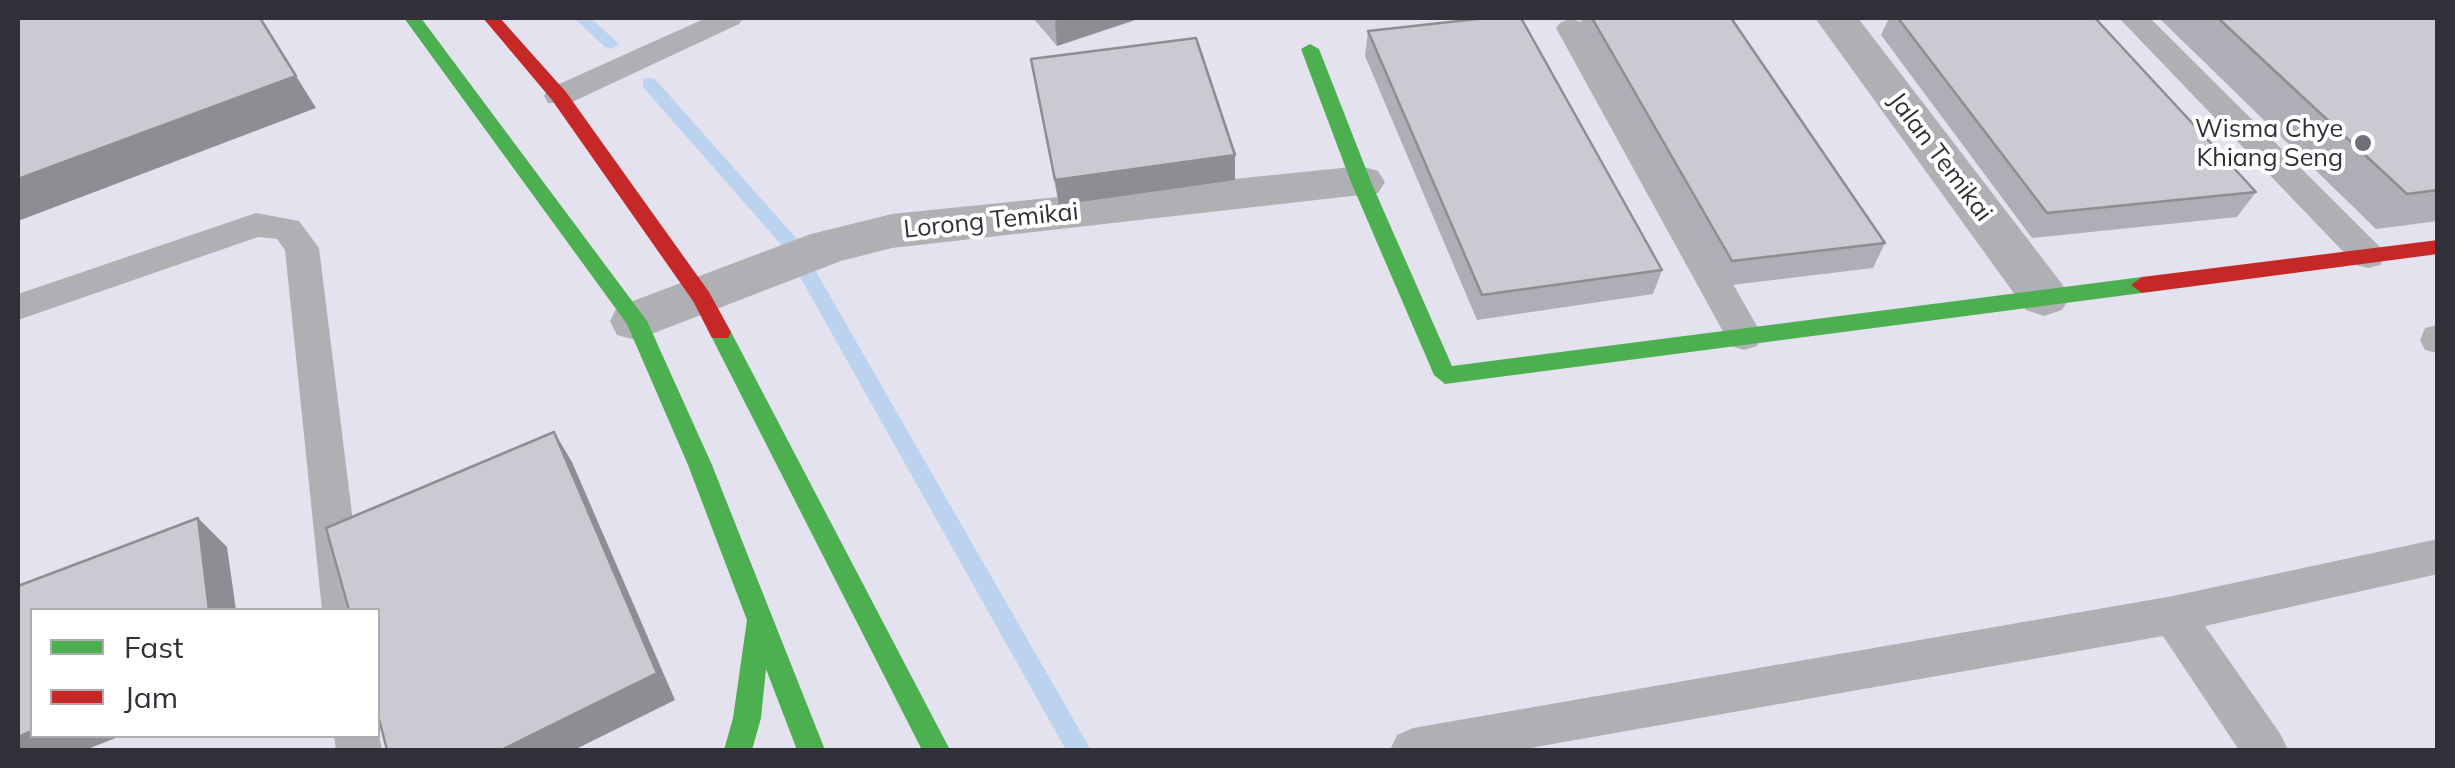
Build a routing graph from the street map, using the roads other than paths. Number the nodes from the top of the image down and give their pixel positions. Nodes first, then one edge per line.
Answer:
1 (412, 18) edge
2 (491, 18) edge
3 (730, 18) edge
4 (1836, 18) edge
5 (2134, 18) edge
6 (1571, 28) dead end
7 (1310, 50) dead end
8 (559, 96) junction
9 (1361, 182) junction
10 (2438, 246) edge
11 (2368, 256) junction
12 (700, 298) junction
13 (2044, 298) junction
14 (18, 307) edge
15 (636, 322) junction
16 (1744, 336) junction
17 (2438, 556) edge
18 (343, 608) edge
19 (2173, 615) junction
20 (759, 618) junction
21 (738, 750) edge
22 (811, 750) edge
23 (936, 750) edge
24 (1413, 750) edge
25 (2265, 750) edge

1 - 15 main road
2 - 8 main road
3 - 8 lane
4 - 13 street, Jalan Temikai
5 - 11 lane
6 - 16 lane
7 - 9 main road
8 - 12 main road
9 - 12 street, Lorong Temikai
9 - 16 main road
10 - 11 main road
11 - 13 main road
12 - 15 street, Lorong Temikai
12 - 23 main road
13 - 16 main road
14 - 18 lane
15 - 20 main road
17 - 19 lane
19 - 24 lane
19 - 25 lane
20 - 21 main road
20 - 22 main road

